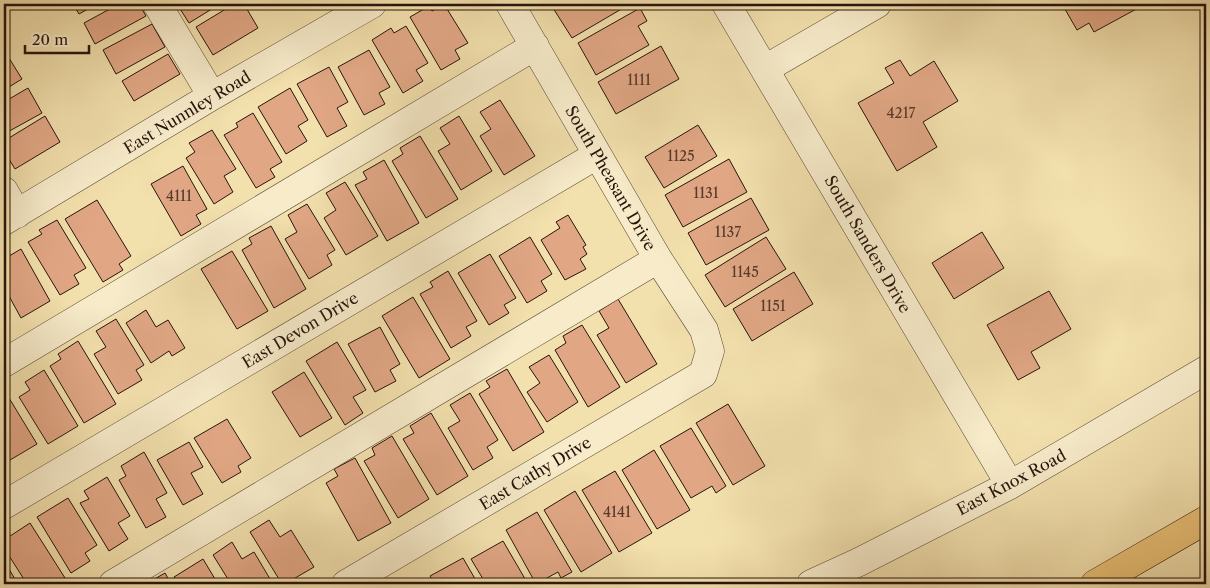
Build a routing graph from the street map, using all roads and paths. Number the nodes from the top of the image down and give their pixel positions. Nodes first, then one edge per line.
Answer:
1 (158, 4) edge
2 (371, 4) edge
3 (510, 4) edge
4 (726, 4) edge
5 (877, 4) edge
6 (535, 46) junction
7 (765, 70) junction
8 (212, 96) junction
9 (597, 155) junction
10 (8, 209) edge
11 (658, 259) junction
12 (710, 351) joint
13 (4, 363) edge
14 (1206, 370) edge
15 (1010, 485) junction
16 (4, 505) edge
17 (1206, 520) edge
18 (113, 584) edge
19 (346, 584) edge
20 (811, 584) edge
21 (1095, 584) edge

1 - 8 street
2 - 8 street, East Nunnley Road
3 - 6 street, South Pheasant Drive
4 - 7 street, South Sanders Drive
5 - 7 street
6 - 9 street, South Pheasant Drive
6 - 13 street
7 - 15 street, South Sanders Drive
8 - 10 street, East Nunnley Road
9 - 11 street, South Pheasant Drive
9 - 16 street, East Devon Drive
11 - 12 street, South Pheasant Drive
11 - 18 street
12 - 19 street, East Cathy Drive
14 - 15 street, East Knox Road
15 - 20 street, East Knox Road
17 - 21 highway

